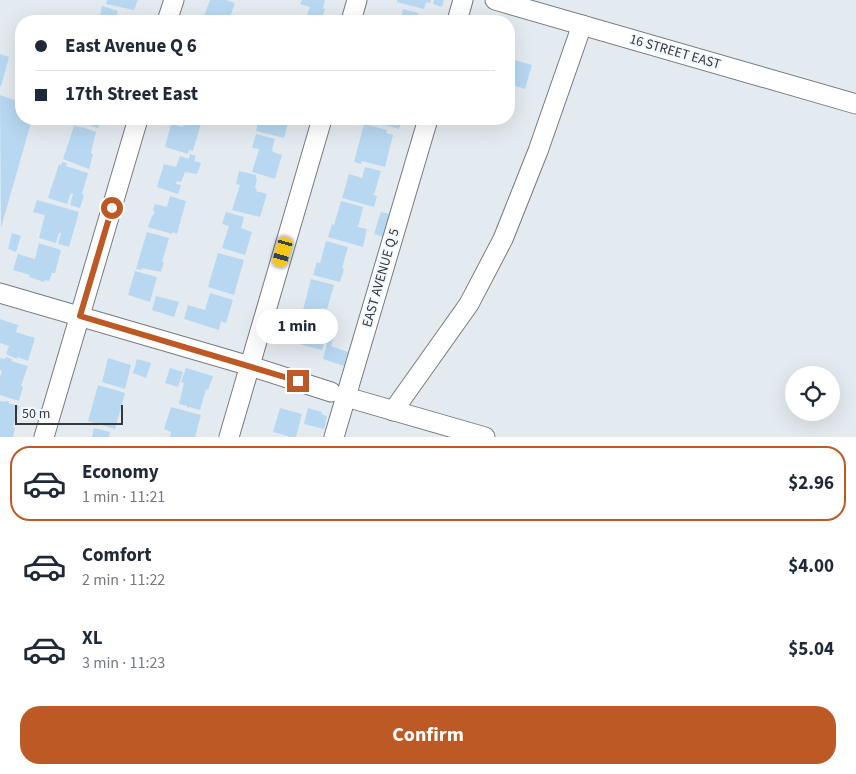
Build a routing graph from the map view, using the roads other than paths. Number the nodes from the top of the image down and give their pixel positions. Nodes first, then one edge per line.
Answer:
1 (174, 0) edge
2 (357, 0) edge
3 (463, 0) edge
4 (494, 0) edge
5 (169, 15) edge
6 (353, 15) edge
7 (459, 15) edge
8 (582, 25) junction
9 (856, 104) edge
10 (136, 125) edge
11 (320, 125) edge
12 (426, 125) edge
13 (0, 293) edge
14 (80, 316) junction
15 (250, 366) junction
16 (338, 394) junction
17 (393, 410) junction
18 (44, 436) edge
19 (229, 436) edge
20 (334, 436) edge
21 (485, 436) edge

1 - 5 street
2 - 6 street
3 - 7 street
4 - 8 street, 16 STREET EAST
8 - 9 street, 16 STREET EAST
8 - 17 street
10 - 14 street
11 - 15 street
12 - 16 street, EAST AVENUE Q 5
13 - 14 street
14 - 15 street
14 - 18 street
15 - 16 street
15 - 19 street
16 - 17 street
16 - 20 street, EAST AVENUE Q 5
17 - 21 street

